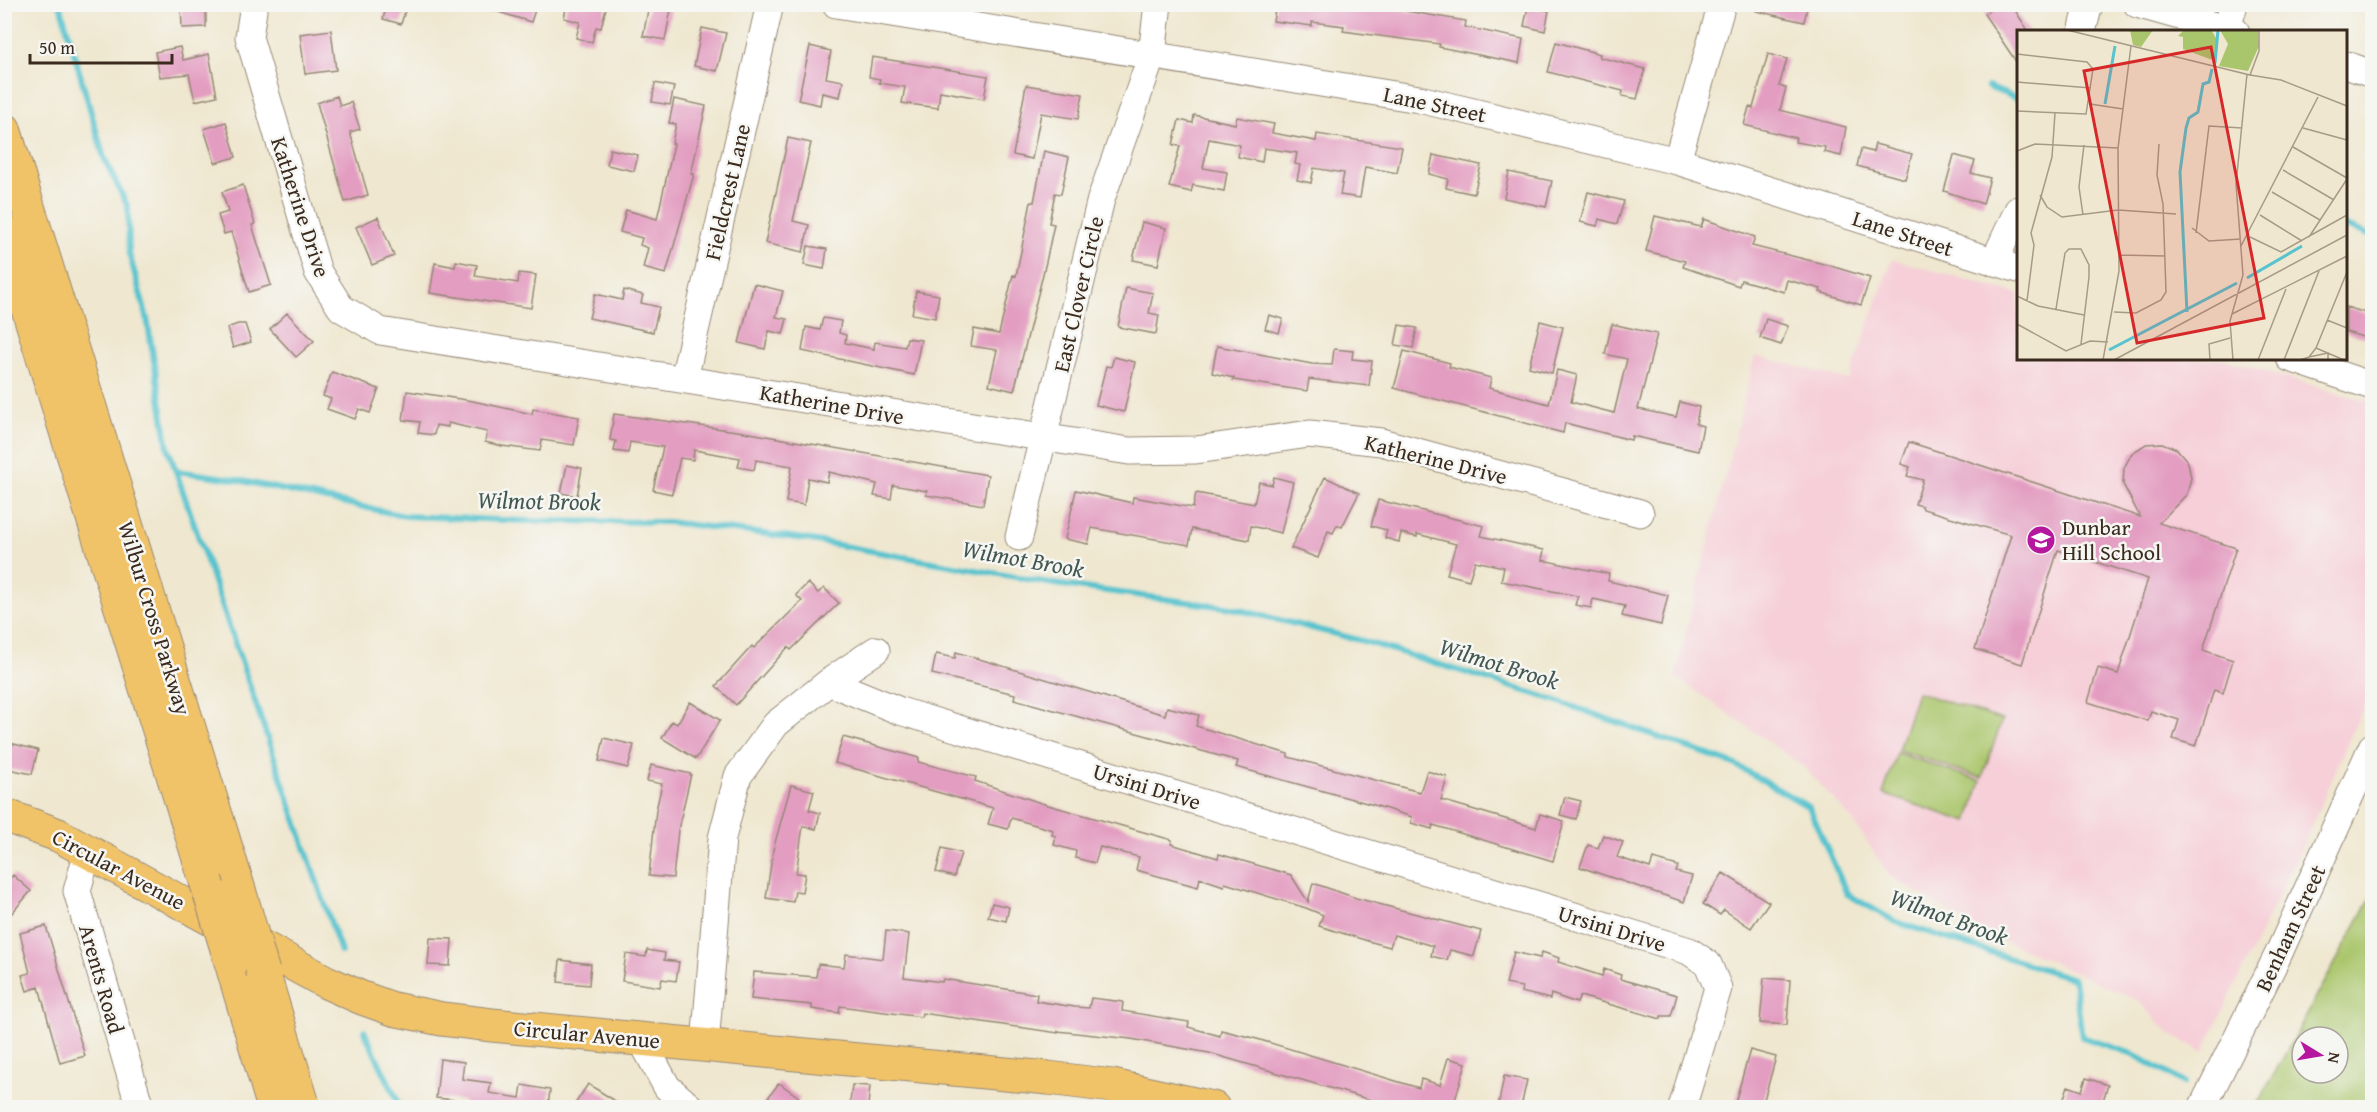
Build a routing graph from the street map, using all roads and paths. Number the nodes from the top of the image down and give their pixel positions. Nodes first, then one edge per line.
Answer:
1 (254, 4) edge
2 (770, 4) edge
3 (836, 4) edge
4 (1158, 4) edge
5 (1722, 4) edge
6 (2089, 4) edge
7 (2137, 4) edge
8 (2232, 22) edge
9 (2082, 30) edge
10 (1152, 55) junction
11 (2347, 65) edge
12 (2373, 74) edge
13 (4, 129) edge
14 (1677, 161) junction
15 (2017, 219) edge
16 (4, 232) edge
17 (2006, 266) edge
18 (2296, 360) edge
19 (684, 378) junction
20 (2373, 386) edge
21 (1043, 440) junction
22 (1640, 513) dead end
23 (1019, 537) dead end
24 (876, 650) dead end
25 (829, 681) junction
26 (2373, 747) edge
27 (4, 815) edge
28 (88, 851) junction
29 (641, 1039) junction
30 (705, 1045) junction
31 (140, 1107) edge
32 (274, 1107) edge
33 (304, 1107) edge
34 (691, 1107) edge
35 (1213, 1107) edge
36 (1682, 1107) edge
37 (2202, 1107) edge

1 - 19 street, Katherine Drive
2 - 19 street, Fieldcrest Lane
3 - 10 street, Lane Street
4 - 10 street, East Clover Circle
5 - 14 street
6 - 9 street
7 - 8 street
10 - 14 street, Lane Street
10 - 21 street, East Clover Circle
11 - 12 street
13 - 33 main road, Wilbur Cross Parkway, bridge
14 - 17 street, Lane Street
15 - 17 street
16 - 32 main road, Wilbur Cross Parkway, bridge
18 - 20 street
19 - 21 street, Katherine Drive
21 - 22 street, Katherine Drive
21 - 23 street, East Clover Circle
24 - 25 street
25 - 30 street
25 - 36 street, Ursini Drive
26 - 37 street, Benham Street
27 - 28 main road, Circular Avenue
28 - 29 main road, Circular Avenue
28 - 31 street, Arents Road
29 - 30 main road, Circular Avenue
29 - 34 street
30 - 35 main road, Circular Avenue

